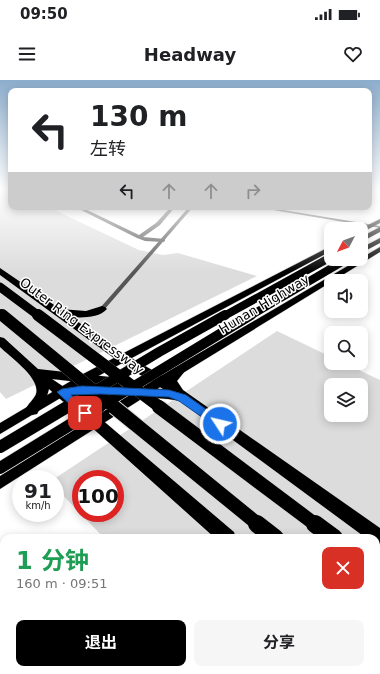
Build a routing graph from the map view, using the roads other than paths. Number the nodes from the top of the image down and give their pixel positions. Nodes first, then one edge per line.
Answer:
1 (97, 217) edge
2 (166, 217) edge
3 (183, 217) edge
4 (319, 217) edge
5 (380, 221) edge
6 (372, 225) junction
7 (368, 227) edge
8 (380, 228) edge
9 (368, 236) edge
10 (139, 237) junction
11 (163, 240) junction
12 (380, 240) edge
13 (368, 247) edge
14 (380, 249) edge
15 (324, 252) edge
16 (324, 261) edge
17 (335, 266) edge
18 (0, 271) edge
19 (0, 287) edge
20 (102, 309) joint
21 (56, 312) junction
22 (0, 314) edge
23 (0, 341) edge
24 (122, 358) junction
25 (179, 370) junction
26 (35, 373) junction
27 (85, 378) junction
28 (161, 381) junction
29 (62, 392) junction
30 (143, 392) junction
31 (182, 398) junction
32 (32, 410) junction
33 (96, 423) junction
34 (0, 429) edge
35 (0, 447) edge
36 (0, 468) edge
37 (0, 484) edge
38 (223, 534) edge
39 (270, 534) edge
40 (329, 534) edge
41 (374, 534) edge

1 - 10 street
2 - 10 street
3 - 11 street
4 - 6 street
5 - 6 main road
6 - 7 main road
6 - 8 street
8 - 9 main road
10 - 11 street
11 - 20 street
12 - 13 main road
14 - 25 main road, Hunan Highway
15 - 24 main road, Hunan Highway
16 - 35 main road, bridge
17 - 36 main road, bridge
18 - 21 highway
19 - 40 highway, Outer Ring Expressway, bridge
20 - 21 highway
21 - 24 highway
22 - 39 highway, bridge
23 - 26 highway
24 - 27 main road, Hunan Highway
24 - 28 highway
25 - 28 main road, Hunan Highway
25 - 31 highway
26 - 27 highway
26 - 29 highway
26 - 32 highway
27 - 28 highway
27 - 29 main road, Hunan Highway
28 - 30 main road, Hunan Highway
28 - 31 highway
29 - 30 highway
29 - 32 main road, Hunan Highway
29 - 33 highway
30 - 31 highway
30 - 33 main road, Hunan Highway
31 - 41 highway
32 - 34 main road, Hunan Highway
33 - 37 main road, Hunan Highway
33 - 38 highway

